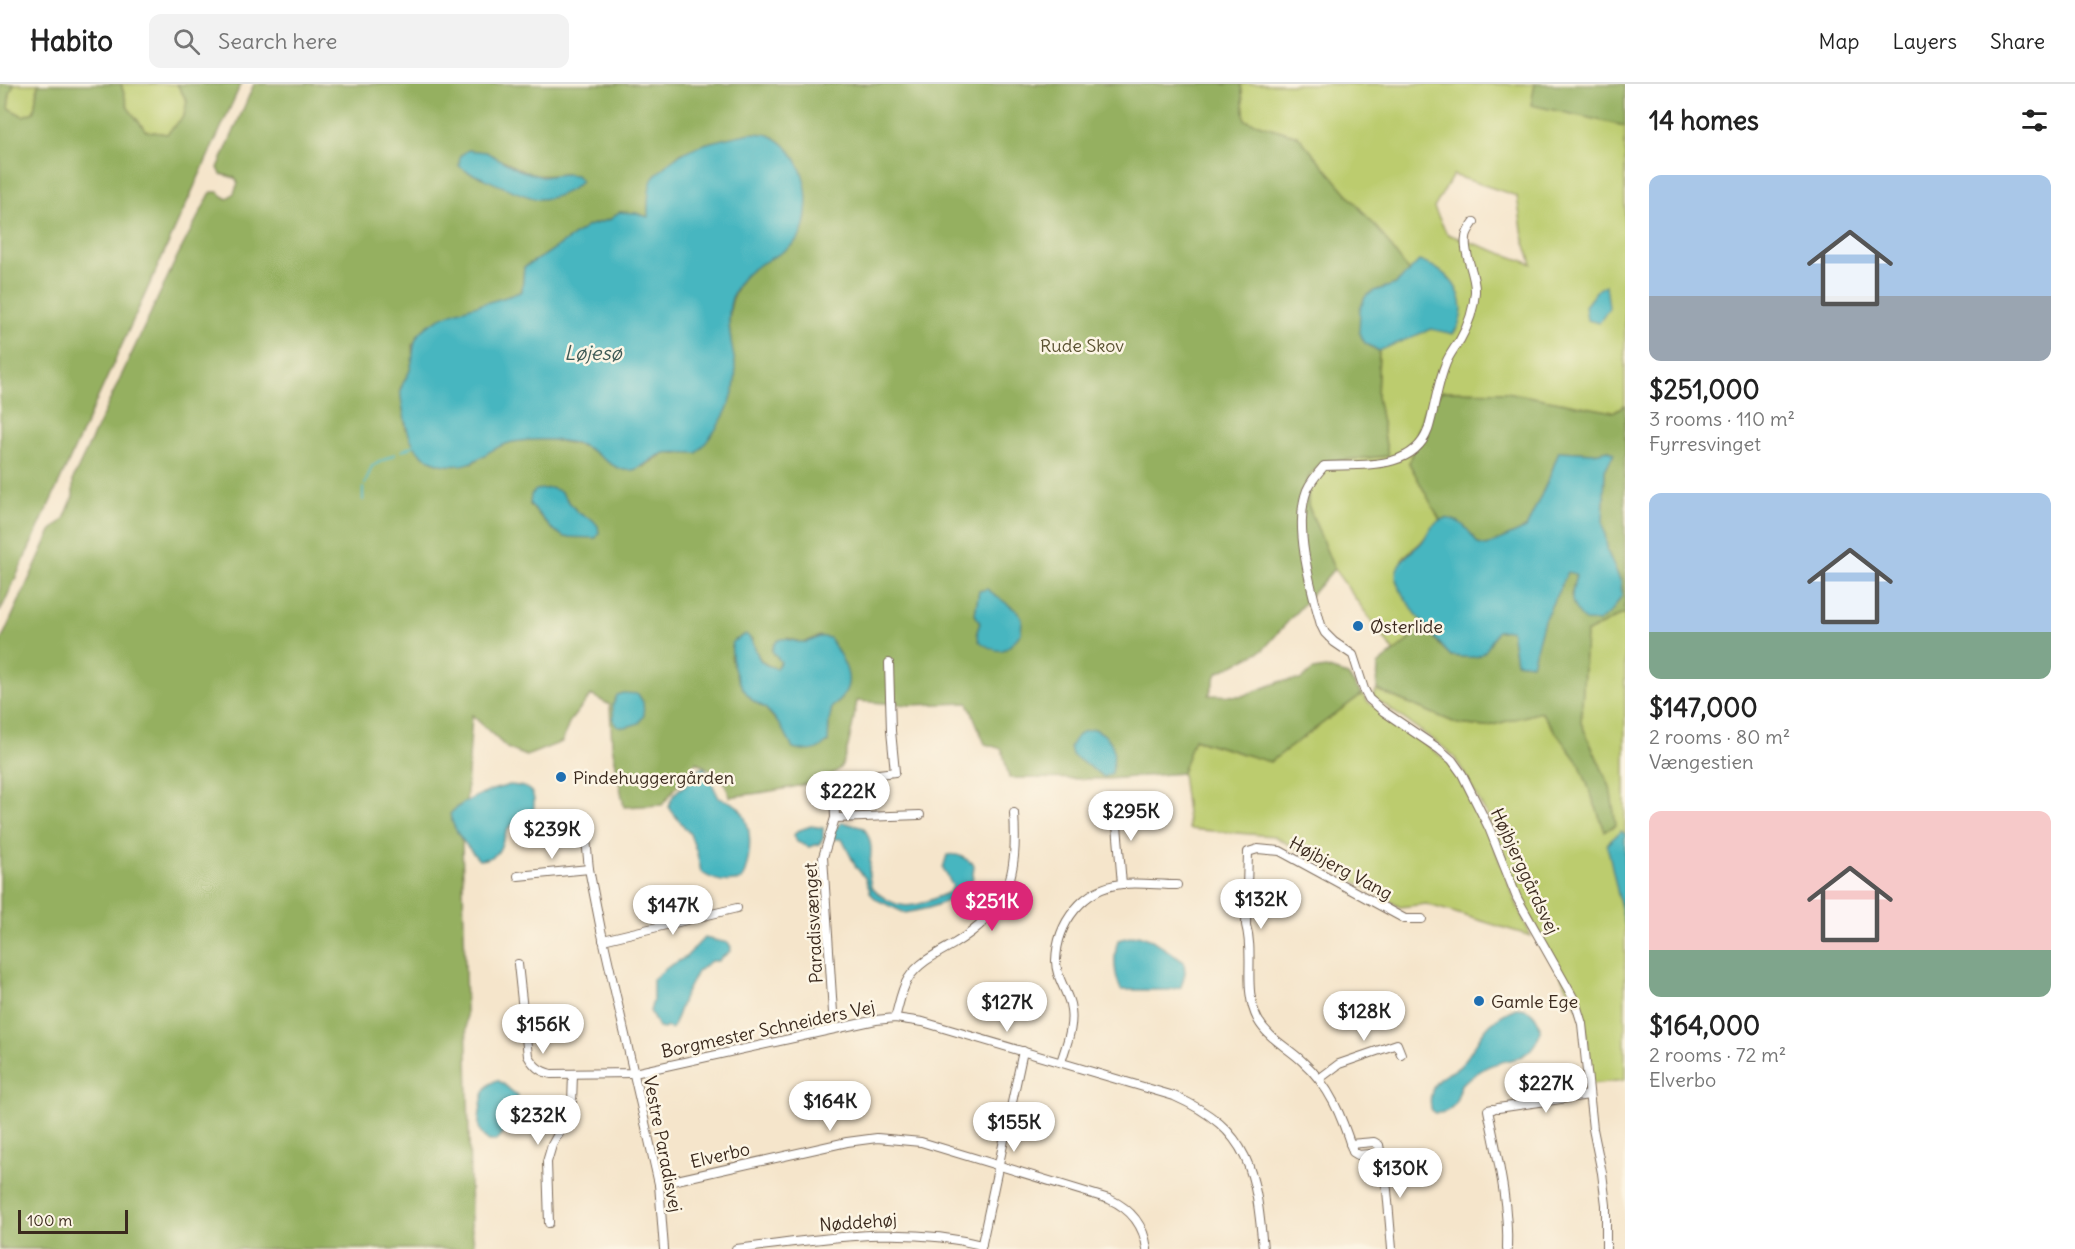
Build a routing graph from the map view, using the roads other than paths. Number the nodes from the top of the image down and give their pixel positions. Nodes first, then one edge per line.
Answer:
1 (1474, 222) dead end
2 (889, 663) dead end
3 (1115, 802) dead end
4 (1014, 813) dead end
5 (920, 815) dead end
6 (836, 818) junction
7 (584, 819) dead end
8 (589, 869) junction
9 (518, 876) dead end
10 (1122, 884) junction
11 (1176, 885) dead end
12 (737, 909) dead end
13 (1422, 919) dead end
14 (603, 939) junction
15 (518, 964) dead end
16 (895, 1018) junction
17 (834, 1028) junction
18 (1023, 1051) junction
19 (1401, 1053) dead end
20 (1061, 1062) junction
21 (634, 1073) junction
22 (573, 1074) junction
23 (1319, 1079) junction
24 (1589, 1095) junction
25 (1350, 1144) junction
26 (1381, 1153) junction
27 (999, 1165) junction
28 (659, 1184) junction
29 (549, 1223) dead end
30 (981, 1247) edge
31 (664, 1249) edge
32 (736, 1249) edge
33 (1147, 1249) edge
34 (1263, 1249) edge
35 (1392, 1249) edge
36 (1507, 1249) edge
37 (1606, 1249) edge

1 - 24 street, Højbjerggårdsvej
2 - 6 street, Paradisvænget
3 - 10 street
4 - 16 street
5 - 6 street
6 - 17 street, Paradisvænget
7 - 8 street, Vestre Paradisvej
8 - 9 street
8 - 14 street, Vestre Paradisvej
10 - 11 street
10 - 20 street
12 - 14 street
13 - 23 street, Højbjerg Vang
14 - 21 street, Vestre Paradisvej
15 - 22 street, Borgmester Schneiders Vej
16 - 17 street, Borgmester Schneiders Vej
16 - 18 street, Borgmester Schneiders Vej
17 - 21 street, Borgmester Schneiders Vej
18 - 20 street, Borgmester Schneiders Vej
18 - 27 street
19 - 23 street
20 - 34 street, Borgmester Schneiders Vej
21 - 22 street, Borgmester Schneiders Vej
21 - 28 street, Vestre Paradisvej
22 - 29 street
23 - 25 street, Højbjerg Vang
24 - 36 street
24 - 37 street, Højbjerggårdsvej
25 - 26 street
25 - 26 street
26 - 35 street
27 - 28 street, Elverbo
27 - 30 street
27 - 33 street, Elverbo
28 - 31 street, Vestre Paradisvej
30 - 32 street, Nøddehøj

